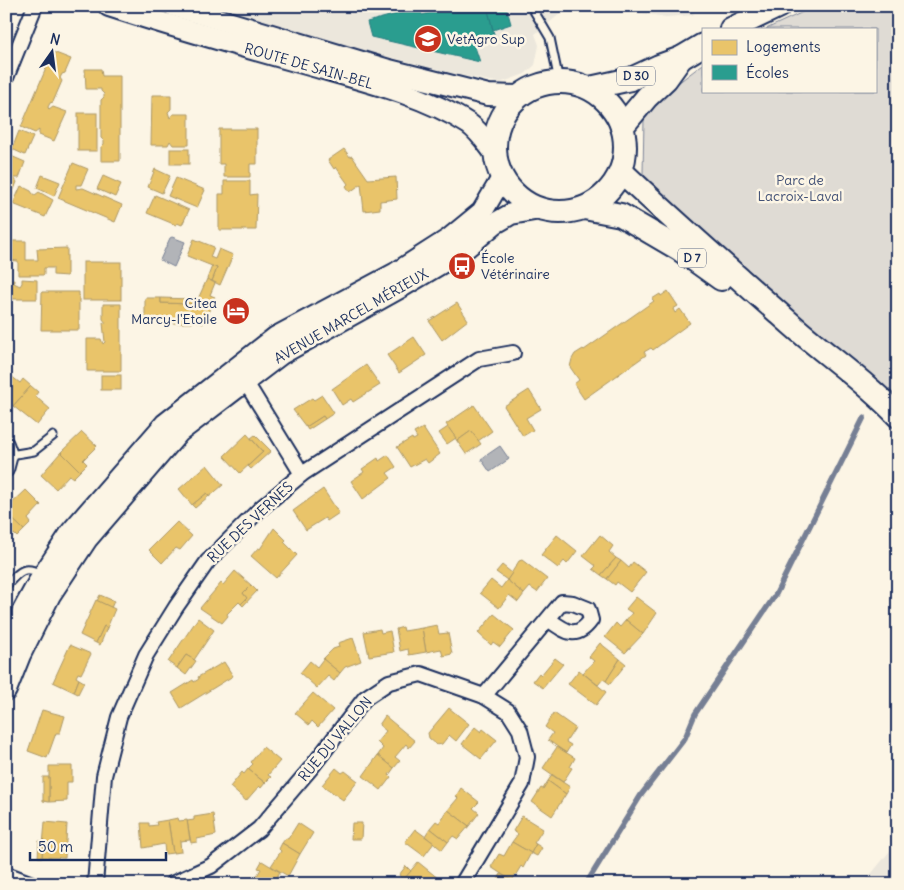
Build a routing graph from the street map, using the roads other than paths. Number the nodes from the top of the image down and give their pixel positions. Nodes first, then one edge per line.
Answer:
1 (35, 6) edge
2 (109, 6) edge
3 (174, 6) edge
4 (531, 6) edge
5 (779, 6) edge
6 (733, 28) edge
7 (702, 46) edge
8 (681, 58) junction
9 (6, 78) edge
10 (559, 81) junction
11 (590, 88) junction
12 (518, 96) junction
13 (622, 127) junction
14 (494, 152) junction
15 (620, 171) junction
16 (502, 178) junction
17 (584, 208) junction
18 (540, 209) junction
19 (792, 325) junction
20 (513, 353) dead end
21 (245, 381) junction
22 (883, 402) edge
23 (53, 436) dead end
24 (8, 450) edge
25 (6, 470) edge
26 (302, 474) junction
27 (43, 575) junction
28 (6, 586) edge
29 (548, 619) dead end
30 (6, 642) edge
31 (6, 690) edge
32 (484, 696) junction
33 (6, 874) edge
34 (32, 884) edge
35 (95, 884) edge
36 (172, 884) edge
37 (462, 884) edge

1 - 9 street
2 - 14 main road, ROUTE DE SAIN-BEL
3 - 12 main road, ROUTE DE SAIN-BEL
4 - 10 lane
5 - 6 main road
7 - 8 main road, D 30
8 - 11 main road, D 30
8 - 13 main road, D 30
10 - 11 main road
10 - 12 main road
11 - 13 main road
12 - 14 main road
13 - 15 main road
14 - 16 main road
15 - 17 main road
15 - 19 main road, D 7
16 - 18 main road
16 - 27 main road, AVENUE MARCEL MÉRIEUX
17 - 18 main road
17 - 19 main road, D 7
18 - 21 main road, AVENUE MARCEL MÉRIEUX
19 - 22 main road, D 7
20 - 26 street, RUE DES VERNES
21 - 26 street
21 - 31 main road, AVENUE MARCEL MÉRIEUX
23 - 24 lane
24 - 25 street
26 - 35 street, RUE DES VERNES
27 - 28 lane
27 - 30 main road, AVENUE MARCEL MÉRIEUX
29 - 32 street
32 - 36 street, RUE DU VALLON
32 - 37 street, RUE DU VALLON
33 - 34 street

